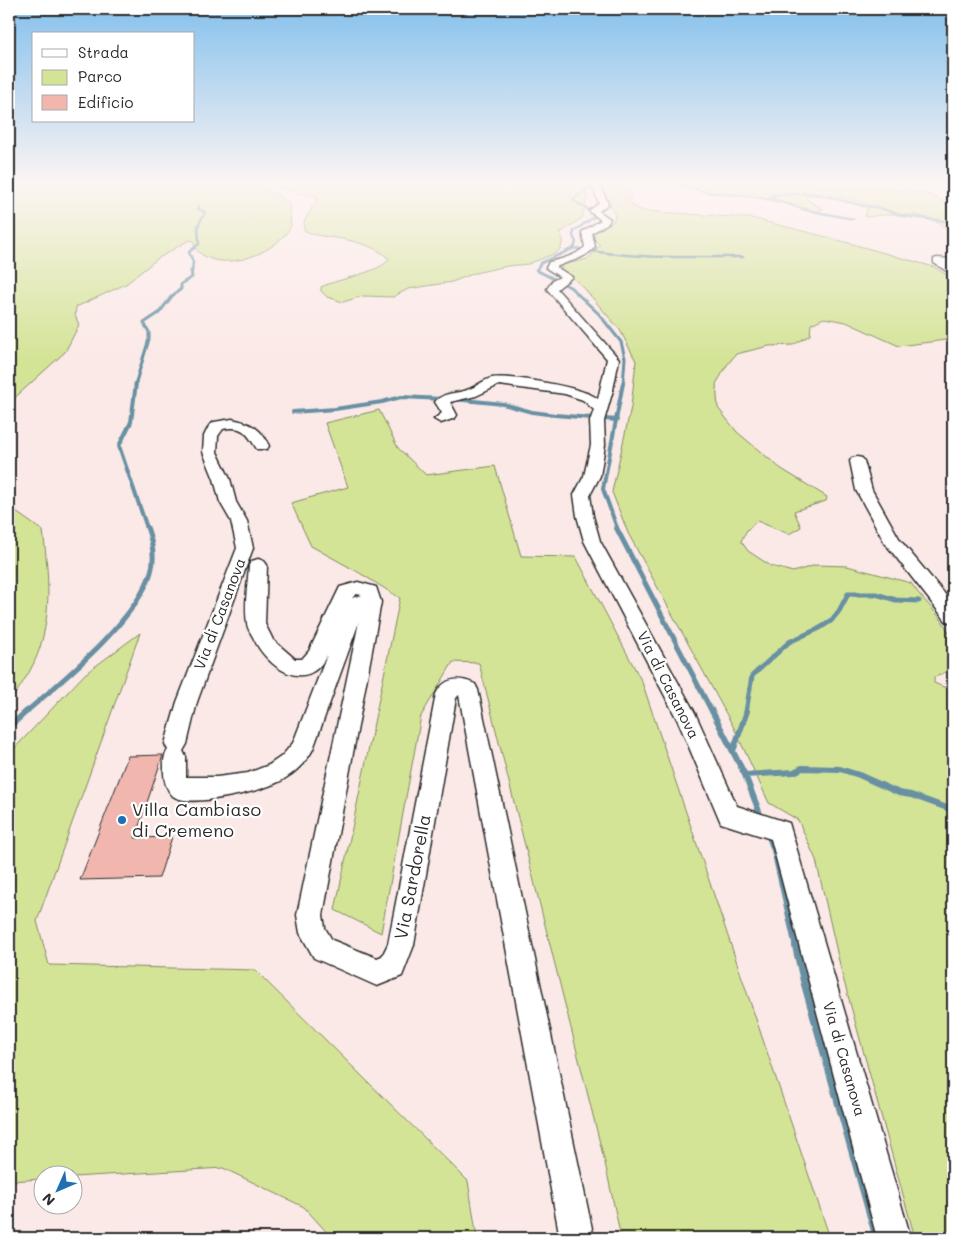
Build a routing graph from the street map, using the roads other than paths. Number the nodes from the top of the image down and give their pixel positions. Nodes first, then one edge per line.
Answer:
1 (589, 241) edge
2 (953, 262) edge
3 (953, 272) edge
4 (602, 408) junction
5 (441, 419) dead end
6 (262, 446) dead end
7 (857, 461) dead end
8 (258, 565) dead end
9 (372, 602) junction
10 (953, 616) edge
11 (577, 1238) edge
12 (894, 1238) edge

1 - 4 street, Via di Casanova
2 - 3 street
4 - 5 street
4 - 12 street, Via di Casanova
6 - 9 street, Via di Casanova
7 - 10 street
8 - 9 street
9 - 11 street, Via Sardorella

